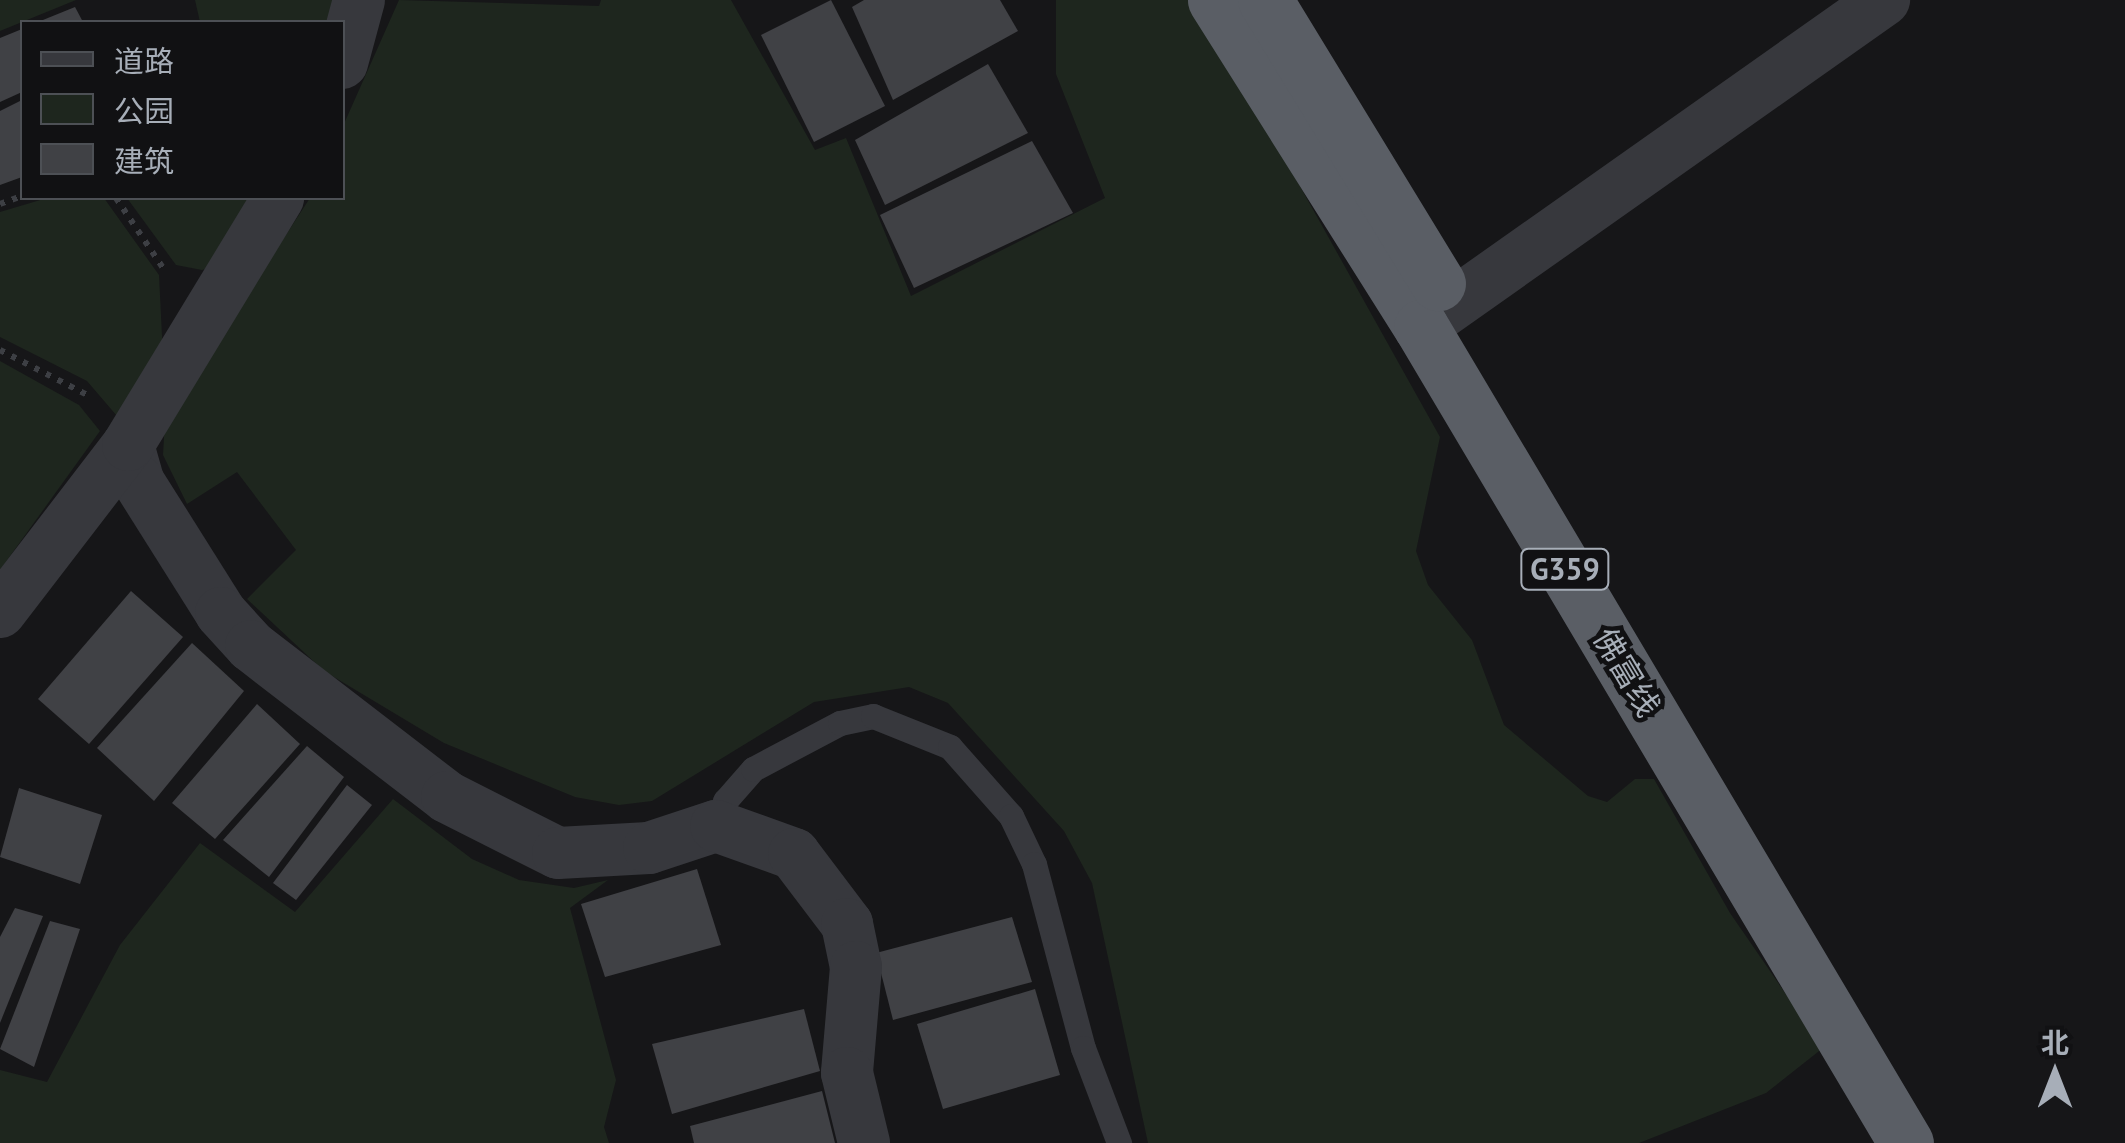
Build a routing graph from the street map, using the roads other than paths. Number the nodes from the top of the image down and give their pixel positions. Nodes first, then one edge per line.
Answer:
1 (359, 0) edge
2 (1215, 0) edge
3 (1265, 0) edge
4 (1884, 0) edge
5 (345, 52) edge
6 (277, 200) edge
7 (1437, 318) junction
8 (128, 445) junction
9 (0, 612) edge
10 (716, 826) junction
11 (864, 1143) edge
12 (1118, 1143) edge
13 (1906, 1143) edge
14 (1944, 1143) edge

1 - 5 street
2 - 7 highway, 佛富线 / G359
3 - 7 highway, 佛富线 / G359
4 - 7 street
6 - 8 street
7 - 13 highway, 佛富线 / G359
7 - 14 highway, 佛富线 / G359
8 - 9 street
8 - 10 street
10 - 11 street
10 - 12 lane

